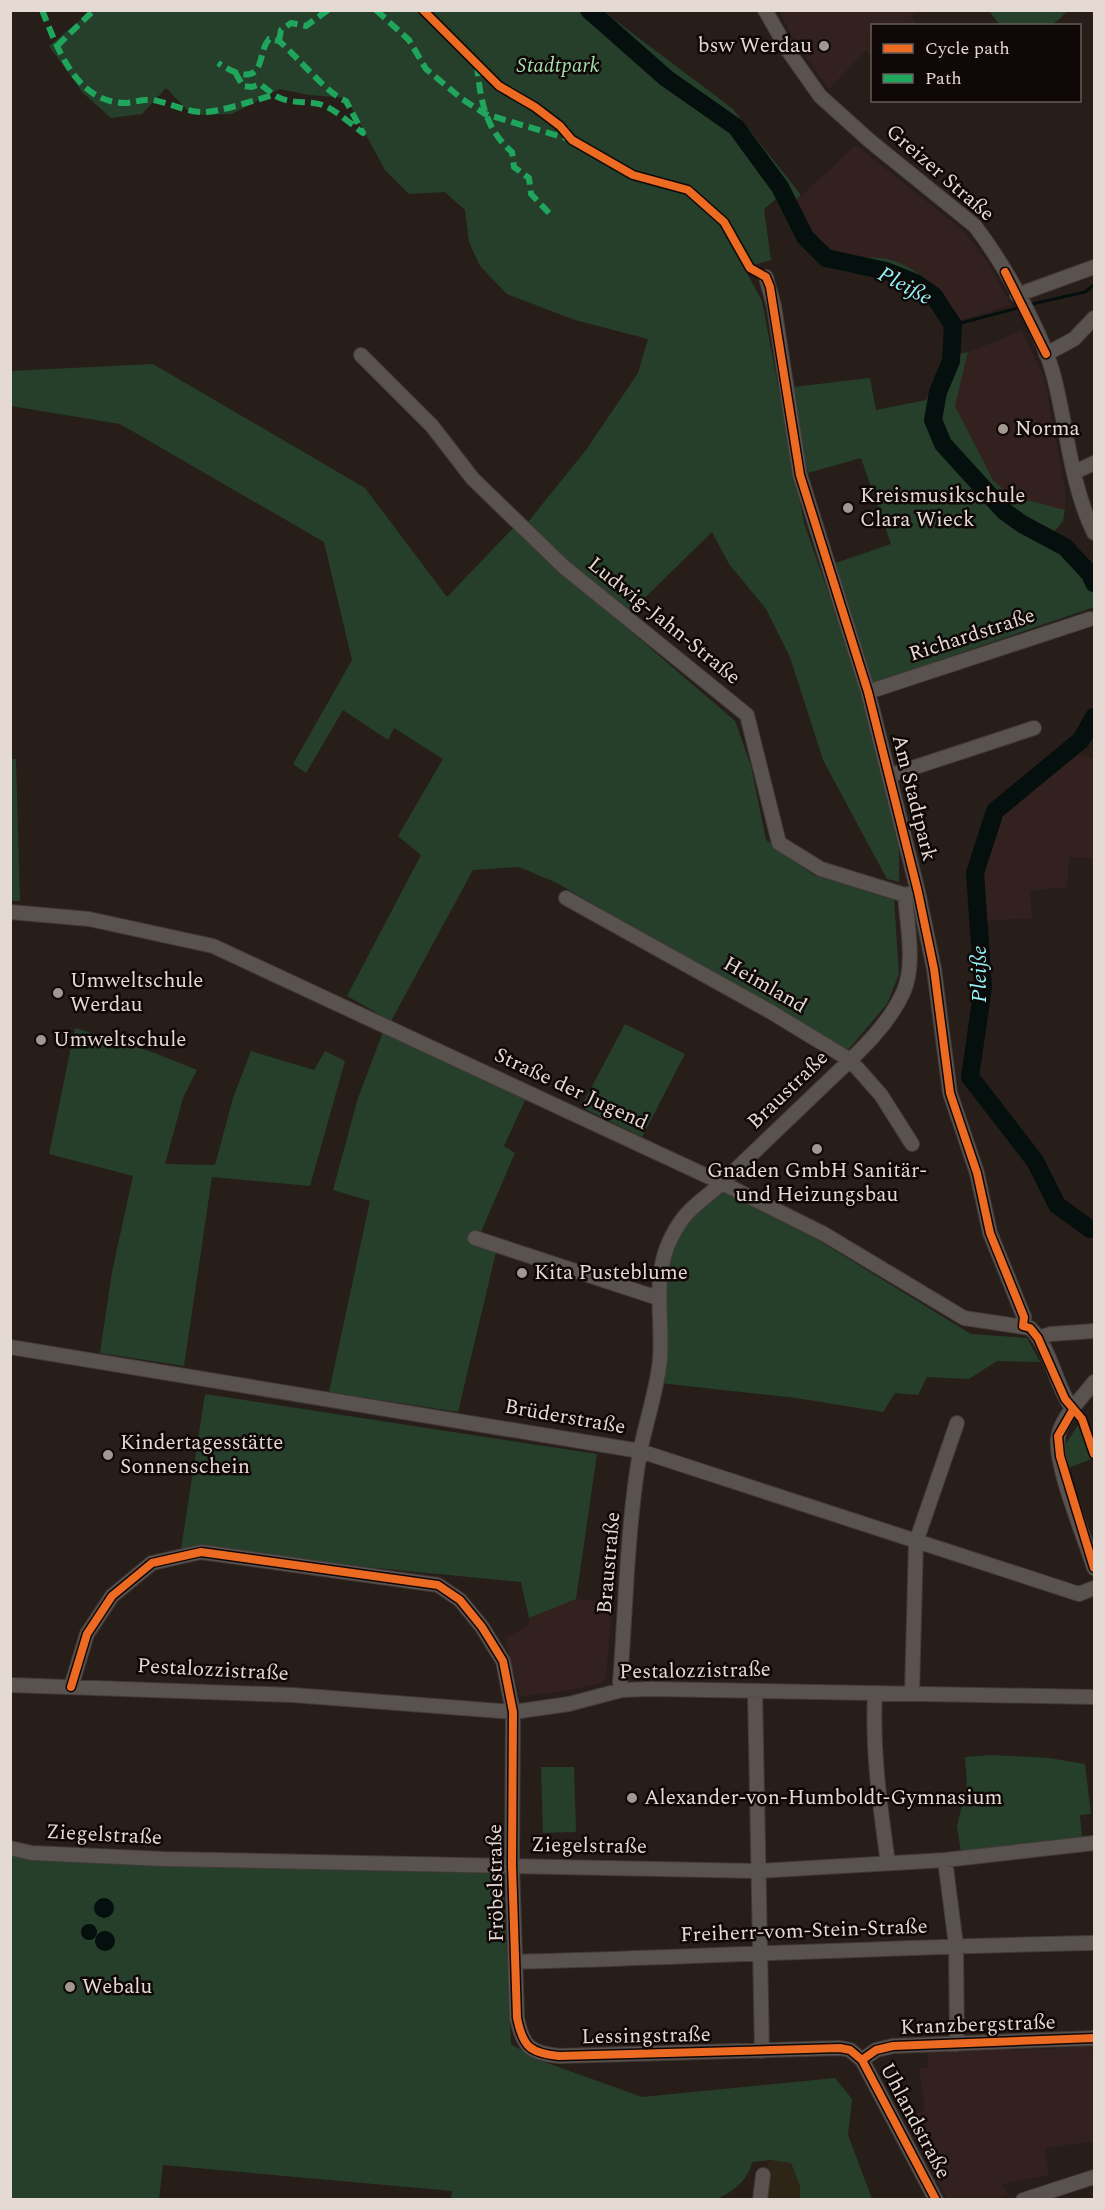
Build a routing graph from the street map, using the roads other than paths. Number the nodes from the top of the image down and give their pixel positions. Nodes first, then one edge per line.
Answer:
1 (765, 10) edge
2 (1095, 267) edge
3 (766, 277) dead end
4 (1018, 297) junction
5 (1095, 318) edge
6 (1046, 354) junction
7 (361, 355) dead end
8 (1095, 463) edge
9 (1075, 472) junction
10 (1095, 533) edge
11 (1089, 619) dead end
12 (868, 692) junction
13 (1034, 728) dead end
14 (891, 775) junction
15 (912, 894) junction
16 (566, 898) dead end
17 (10, 912) edge
18 (850, 1060) junction
19 (912, 1144) dead end
20 (722, 1183) junction
21 (475, 1238) dead end
22 (658, 1298) junction
23 (1023, 1326) junction
24 (1095, 1331) edge
25 (1038, 1338) junction
26 (10, 1347) edge
27 (1095, 1382) edge
28 (1073, 1410) junction
29 (957, 1423) dead end
30 (640, 1451) junction
31 (916, 1542) junction
32 (1095, 1568) edge
33 (1095, 1588) edge
34 (10, 1685) edge
35 (71, 1687) junction
36 (622, 1690) junction
37 (755, 1691) junction
38 (875, 1693) junction
39 (912, 1693) junction
40 (1095, 1697) edge
41 (513, 1712) junction
42 (1095, 1843) edge
43 (10, 1848) edge
44 (945, 1860) junction
45 (888, 1863) junction
46 (512, 1865) junction
47 (757, 1871) junction
48 (1095, 1943) edge
49 (956, 1946) junction
50 (759, 1955) junction
51 (516, 1962) junction
52 (1095, 2038) edge
53 (957, 2044) junction
54 (531, 2049) joint
55 (762, 2051) junction
56 (862, 2060) junction
57 (763, 2175) dead end
58 (1095, 2177) edge
59 (1055, 2194) edge
60 (760, 2199) edge
61 (936, 2199) edge
62 (1023, 2199) edge

1 - 4 street, Greizer Straße
2 - 4 street
3 - 12 street, Am Stadtpark
4 - 6 street, Greizer Straße
5 - 6 street
6 - 9 street, Greizer Straße
7 - 15 street, Ludwig-Jahn-Straße
8 - 9 street
9 - 10 street, Greizer Straße
11 - 12 street, Richardstraße
12 - 14 street, Am Stadtpark
13 - 14 street
14 - 15 street, Am Stadtpark
15 - 18 street, Braustraße
15 - 23 street, Am Stadtpark
16 - 18 street, Heimland
17 - 20 street, Straße der Jugend
18 - 19 street, Heimland
18 - 20 street, Braustraße
20 - 22 street, Braustraße
20 - 23 street, Straße der Jugend
21 - 22 street
22 - 30 street, Braustraße
23 - 25 street
24 - 25 street
25 - 28 street
26 - 30 street, Brüderstraße
27 - 28 street
28 - 32 street
29 - 31 street
30 - 31 street, Brüderstraße
30 - 36 street, Braustraße
31 - 33 street, Brüderstraße
31 - 39 street
34 - 35 street, Pestalozzistraße
35 - 41 street, Pestalozzistraße
35 - 41 street, Fröbelstraße
36 - 37 street, Pestalozzistraße
36 - 41 street, Pestalozzistraße
37 - 38 street, Pestalozzistraße
37 - 47 street
38 - 39 street, Pestalozzistraße
38 - 45 street
39 - 40 street, Pestalozzistraße
41 - 46 street, Fröbelstraße
42 - 44 street, Ziegelstraße
43 - 46 street, Ziegelstraße
44 - 45 street, Ziegelstraße
44 - 49 street
45 - 47 street, Ziegelstraße
46 - 47 street, Ziegelstraße
46 - 51 street, Fröbelstraße
47 - 50 street
48 - 49 street, Freiherr-vom-Stein-Straße
49 - 50 street, Freiherr-vom-Stein-Straße
49 - 53 street
50 - 51 street, Freiherr-vom-Stein-Straße
50 - 55 street
51 - 54 street, Fröbelstraße
52 - 53 street, Kranzbergstraße
53 - 56 street, Kranzbergstraße
54 - 55 street, Lessingstraße
55 - 56 street
56 - 61 street, Uhlandstraße
57 - 60 street
58 - 59 street
59 - 62 street

